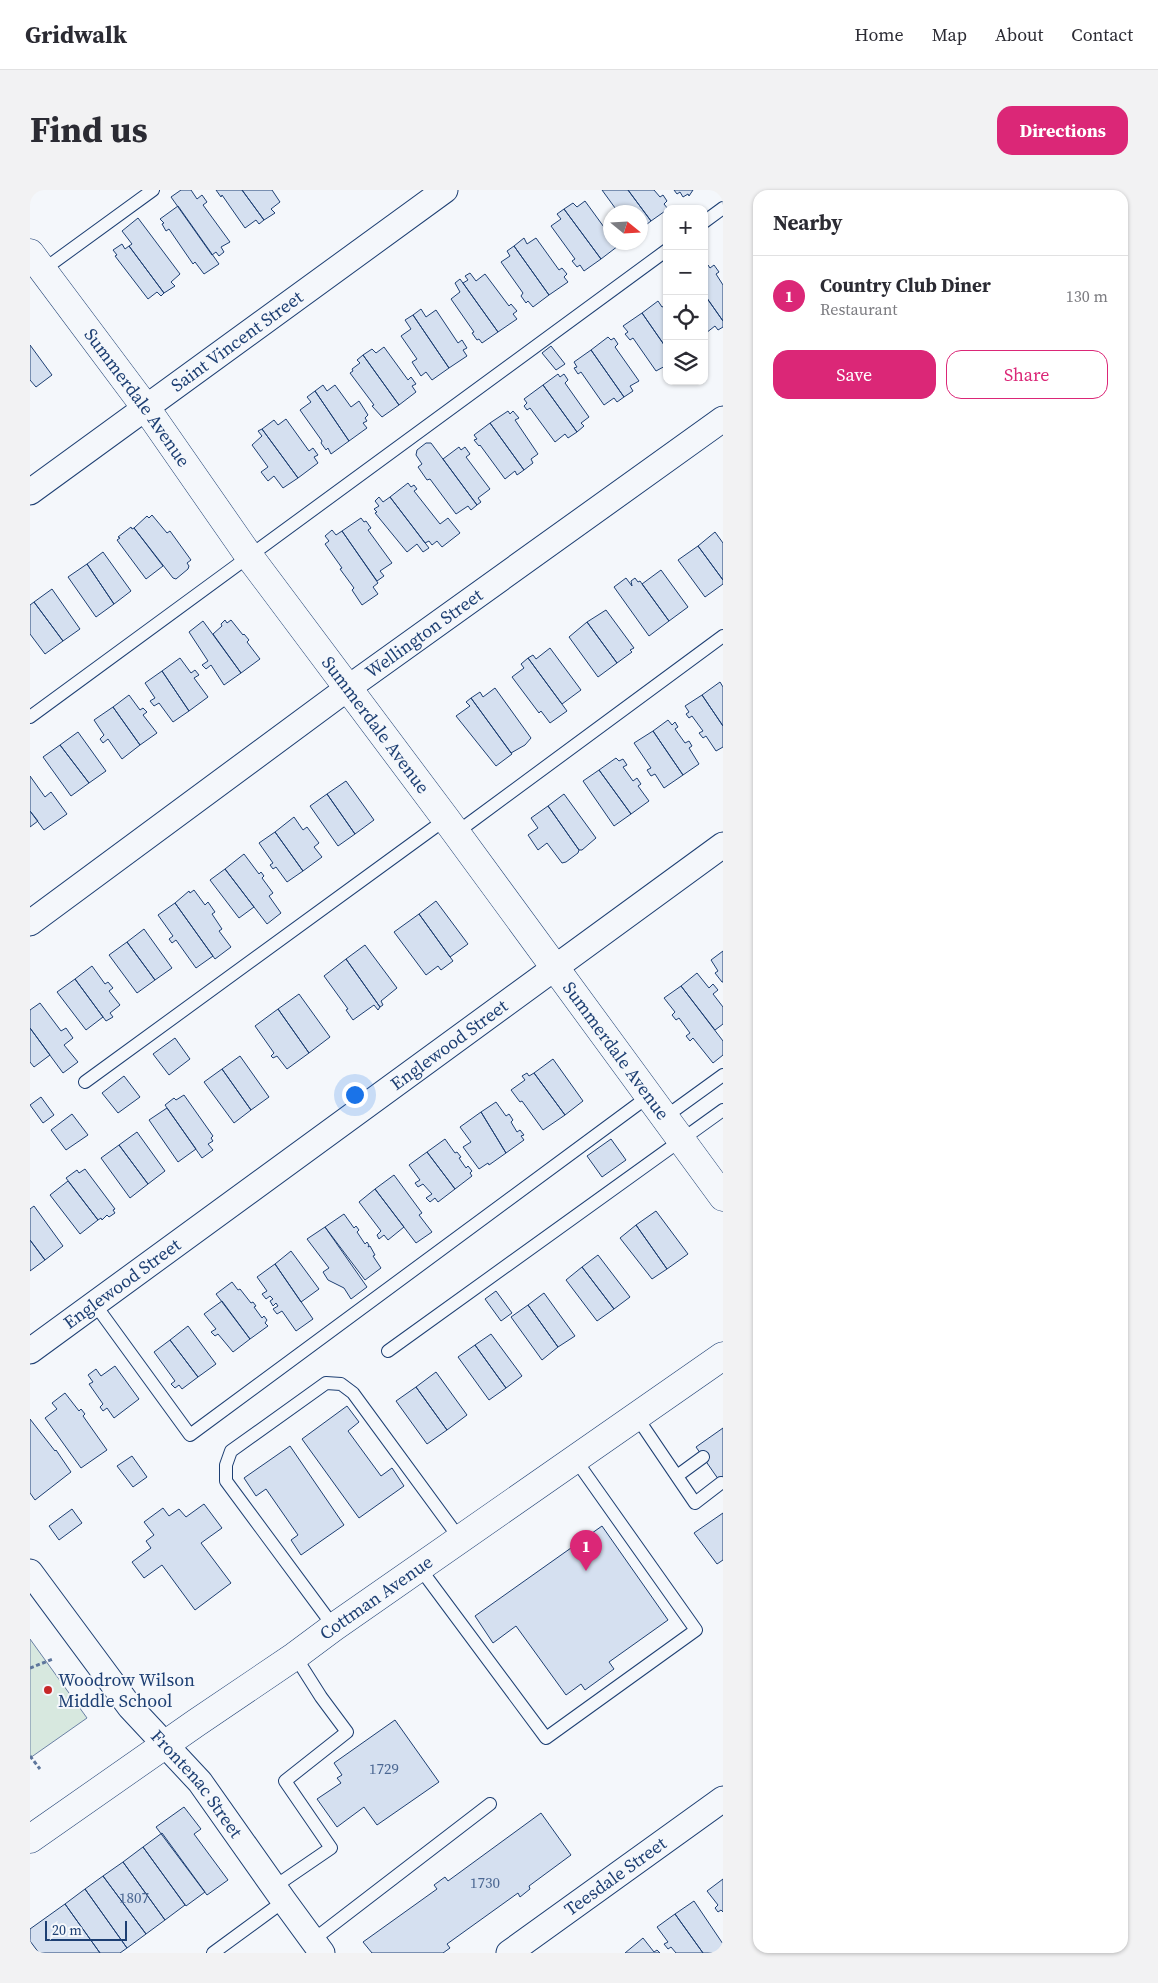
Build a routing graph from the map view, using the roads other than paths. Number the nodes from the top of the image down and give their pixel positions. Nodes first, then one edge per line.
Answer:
1 (154, 190) edge
2 (445, 190) edge
3 (723, 208) edge
4 (708, 219) edge
5 (663, 253) edge
6 (37, 261) edge
7 (146, 408) junction
8 (723, 419) edge
9 (30, 492) edge
10 (249, 556) junction
11 (723, 636) edge
12 (348, 688) junction
13 (30, 717) edge
14 (451, 826) junction
15 (723, 845) edge
16 (30, 923) edge
17 (555, 968) junction
18 (723, 1075) edge
19 (85, 1082) dead end
20 (650, 1096) junction
21 (723, 1110) edge
22 (665, 1117) junction
23 (681, 1139) junction
24 (723, 1197) edge
25 (94, 1303) junction
26 (30, 1351) edge
27 (388, 1351) dead end
28 (721, 1360) edge
29 (636, 1416) junction
30 (703, 1457) dead end
31 (575, 1459) junction
32 (677, 1476) junction
33 (721, 1483) dead end
34 (460, 1539) junction
35 (419, 1567) junction
36 (30, 1572) edge
37 (334, 1627) junction
38 (295, 1656) junction
39 (166, 1744) junction
40 (723, 1799) edge
41 (490, 1804) dead end
42 (30, 1839) edge
43 (279, 1894) junction
44 (318, 1947) edge
45 (213, 1953) edge
46 (508, 1953) edge

1 - 6 lane
2 - 7 street, Saint Vincent Street
3 - 4 lane
5 - 10 lane
6 - 7 street, Summerdale Avenue
7 - 9 street, Saint Vincent Street
7 - 10 street, Summerdale Avenue
8 - 12 street, Wellington Street
10 - 12 street, Summerdale Avenue
10 - 13 lane
11 - 14 lane
12 - 14 street, Summerdale Avenue
12 - 16 street, Wellington Street
14 - 17 street, Summerdale Avenue
14 - 19 lane
15 - 17 street, Englewood Street
17 - 20 street, Summerdale Avenue
17 - 25 street, Englewood Street
18 - 22 lane
20 - 22 street, Summerdale Avenue
20 - 25 lane
21 - 23 lane
22 - 23 street, Summerdale Avenue
23 - 24 street, Summerdale Avenue
23 - 27 lane
25 - 26 street, Englewood Street
28 - 29 street, Cottman Avenue
29 - 31 street, Cottman Avenue
29 - 32 lane
30 - 32 lane
31 - 34 street, Cottman Avenue
31 - 35 lane
32 - 33 lane
34 - 35 street, Cottman Avenue
34 - 37 lane
35 - 37 street, Cottman Avenue
36 - 39 street, Frontenac Street
37 - 38 street, Cottman Avenue
38 - 39 street, Cottman Avenue
38 - 43 lane
39 - 42 street, Cottman Avenue
39 - 43 street, Frontenac Street
40 - 46 street, Teesdale Street
41 - 44 lane
43 - 44 street, Frontenac Street
43 - 45 lane

